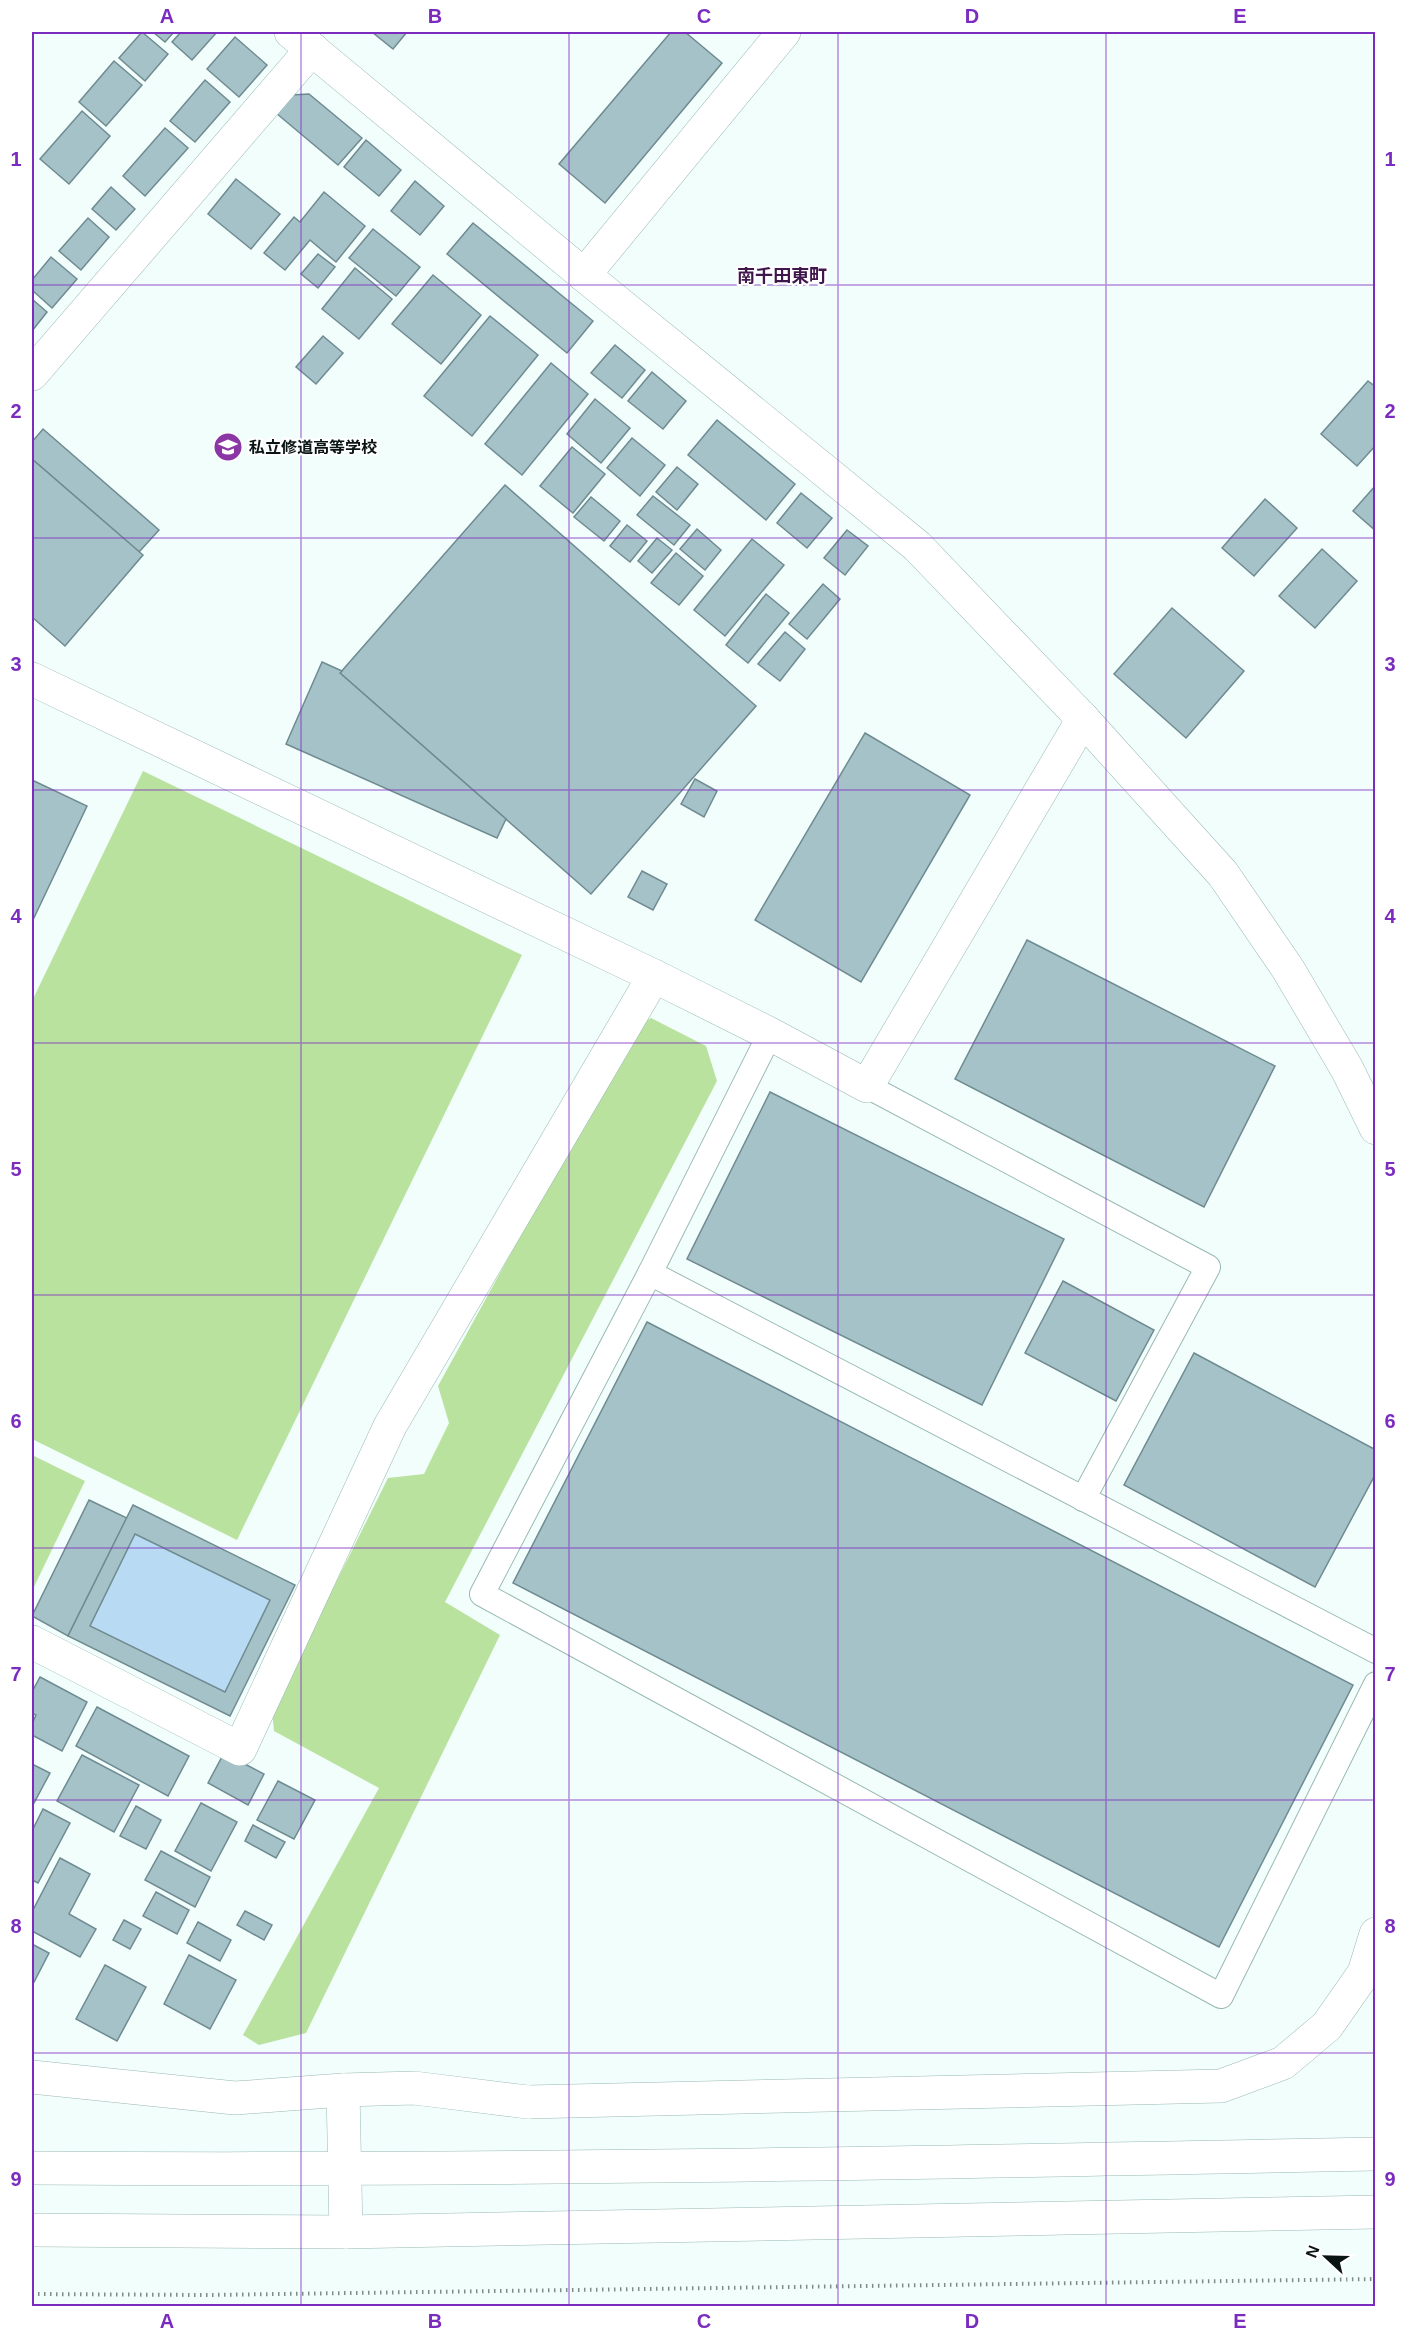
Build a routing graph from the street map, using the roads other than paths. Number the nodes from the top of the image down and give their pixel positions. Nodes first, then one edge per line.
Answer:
1 (784, 32) edge
2 (302, 40) edge
3 (584, 275) junction
4 (32, 375) edge
5 (32, 680) edge
6 (1083, 719) junction
7 (654, 976) junction
8 (770, 1034) junction
9 (867, 1086) junction
10 (1376, 1128) edge
11 (650, 1273) junction
12 (1083, 1499) junction
13 (32, 1642) edge
14 (1376, 1652) edge
15 (1376, 1684) edge
16 (1376, 1934) edge
17 (32, 2077) edge
18 (343, 2090) junction
19 (1376, 2154) edge
20 (32, 2168) edge
21 (345, 2168) junction
22 (1376, 2212) edge
23 (32, 2230) edge
24 (346, 2232) junction

1 - 3 street
2 - 3 street
2 - 4 street
3 - 6 street
5 - 7 street
6 - 9 street
6 - 10 street
7 - 8 street
7 - 13 street
8 - 9 street
8 - 11 lane
9 - 12 lane
11 - 12 lane
11 - 15 lane
12 - 14 lane
16 - 18 street
17 - 18 street
18 - 21 street
19 - 21 street
20 - 21 street
21 - 24 street
22 - 24 street
23 - 24 street

